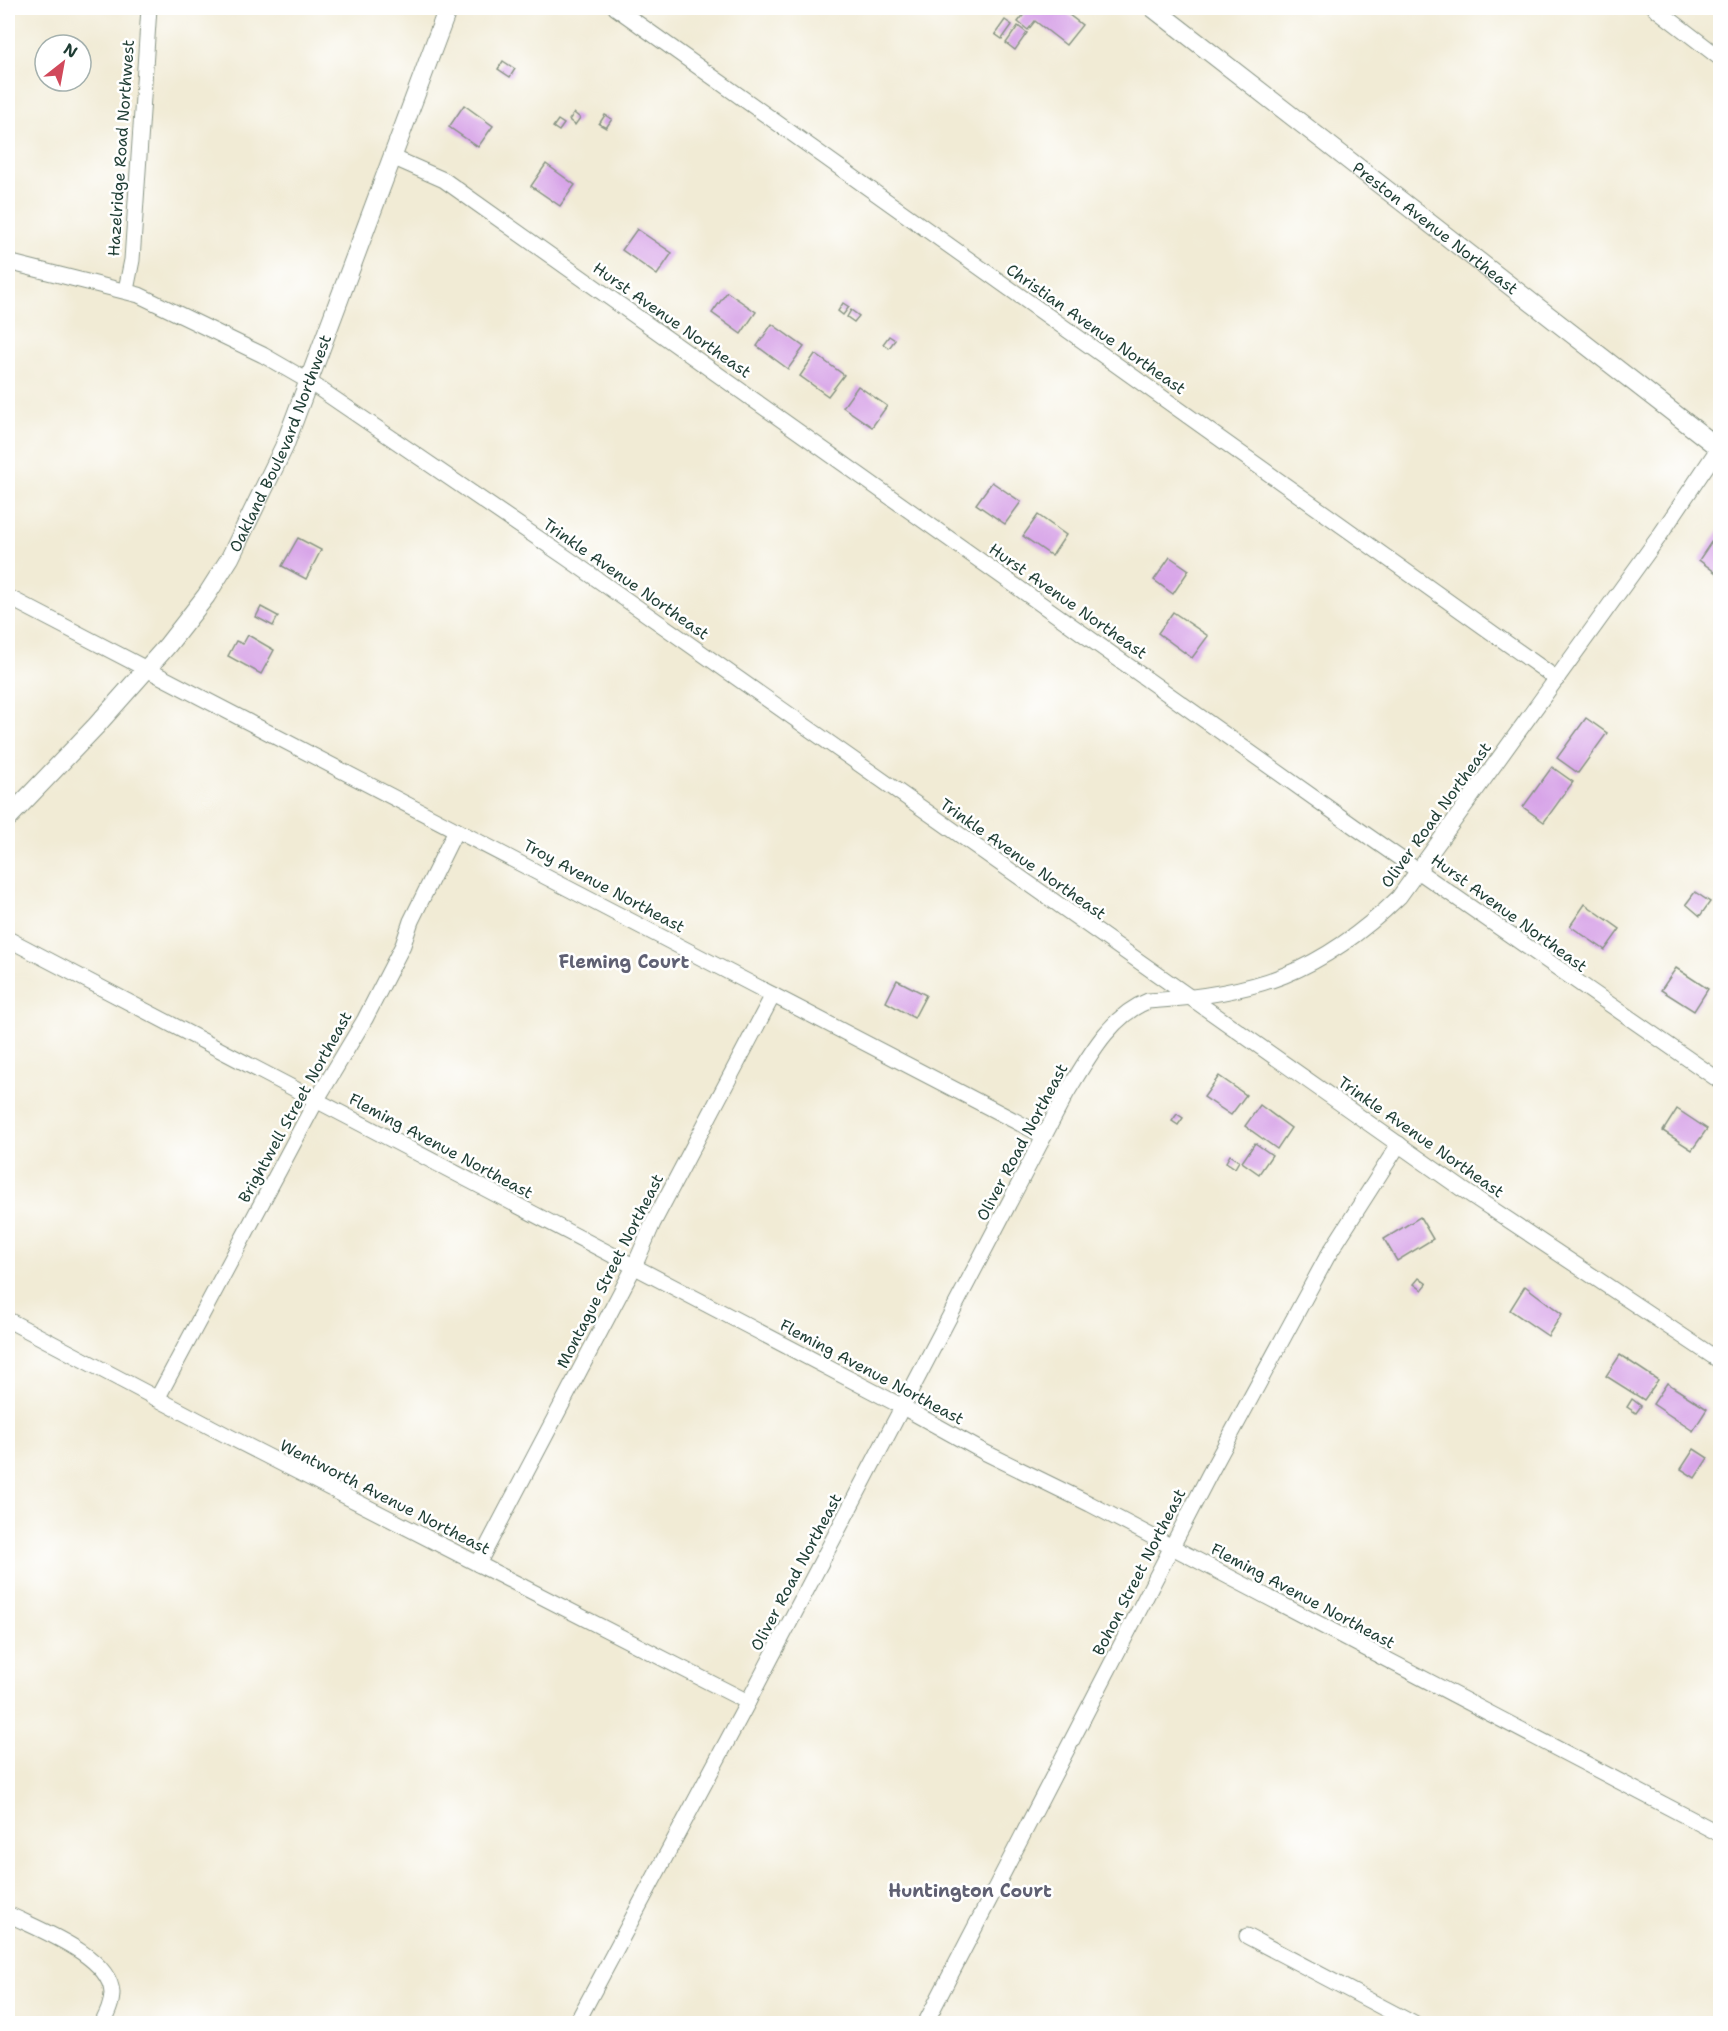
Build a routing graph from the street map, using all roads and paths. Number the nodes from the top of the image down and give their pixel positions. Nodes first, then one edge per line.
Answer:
1 (149, 8) edge
2 (448, 8) edge
3 (616, 8) edge
4 (1153, 8) edge
5 (1655, 8) edge
6 (1720, 58) edge
7 (392, 157) junction
8 (8, 261) edge
9 (126, 290) junction
10 (308, 381) junction
11 (1720, 448) edge
12 (8, 597) edge
13 (147, 669) junction
14 (1557, 679) junction
15 (8, 818) edge
16 (456, 830) junction
17 (1420, 871) junction
18 (8, 939) edge
19 (773, 995) junction
20 (1190, 999) junction
21 (1720, 1081) edge
22 (316, 1101) junction
23 (1044, 1136) junction
24 (1399, 1144) junction
25 (634, 1267) junction
26 (8, 1320) edge
27 (1720, 1361) edge
28 (157, 1399) junction
29 (901, 1406) junction
30 (1173, 1547) junction
31 (478, 1564) junction
32 (748, 1702) junction
33 (1720, 1834) edge
34 (8, 1914) edge
35 (1247, 1936) dead end
36 (102, 2024) edge
37 (576, 2024) edge
38 (925, 2024) edge
39 (1414, 2024) edge

1 - 9 street, Hazelridge Road Northwest
2 - 7 street, Oakland Boulevard Northwest
3 - 14 street, Christian Avenue Northeast
4 - 11 street, Preston Avenue Northeast
5 - 6 street
7 - 10 street, Oakland Boulevard Northwest
7 - 17 street, Hurst Avenue Northeast
8 - 9 street, Trinkle Avenue Northeast
9 - 10 street, Trinkle Avenue Northeast
10 - 13 street, Oakland Boulevard Northwest
10 - 20 street, Trinkle Avenue Northeast
11 - 14 street, Oliver Road Northeast
12 - 13 street, Troy Avenue Northeast
13 - 15 street, Oakland Boulevard Northwest
13 - 16 street, Troy Avenue Northeast
14 - 17 street, Oliver Road Northeast
16 - 19 street, Troy Avenue Northeast
16 - 22 street, Brightwell Street Northeast
17 - 20 street, Oliver Road Northeast
17 - 21 street, Hurst Avenue Northeast
18 - 22 street, Fleming Avenue Northeast
19 - 23 street, Troy Avenue Northeast
19 - 25 street, Montague Street Northeast
20 - 23 street, Oliver Road Northeast
20 - 24 street, Trinkle Avenue Northeast
22 - 25 street, Fleming Avenue Northeast
22 - 28 street, Brightwell Street Northeast
23 - 29 street, Oliver Road Northeast
24 - 27 street, Trinkle Avenue Northeast
24 - 30 street, Bohon Street Northeast
25 - 29 street, Fleming Avenue Northeast
25 - 31 street, Montague Street Northeast
26 - 28 street, Wentworth Avenue Northeast
28 - 31 street, Wentworth Avenue Northeast
29 - 30 street, Fleming Avenue Northeast
29 - 32 street, Oliver Road Northeast
30 - 33 street, Fleming Avenue Northeast
30 - 38 street, Bohon Street Northeast
31 - 32 street, Wentworth Avenue Northeast
32 - 37 street, Oliver Road Northeast
34 - 36 street
35 - 39 street

